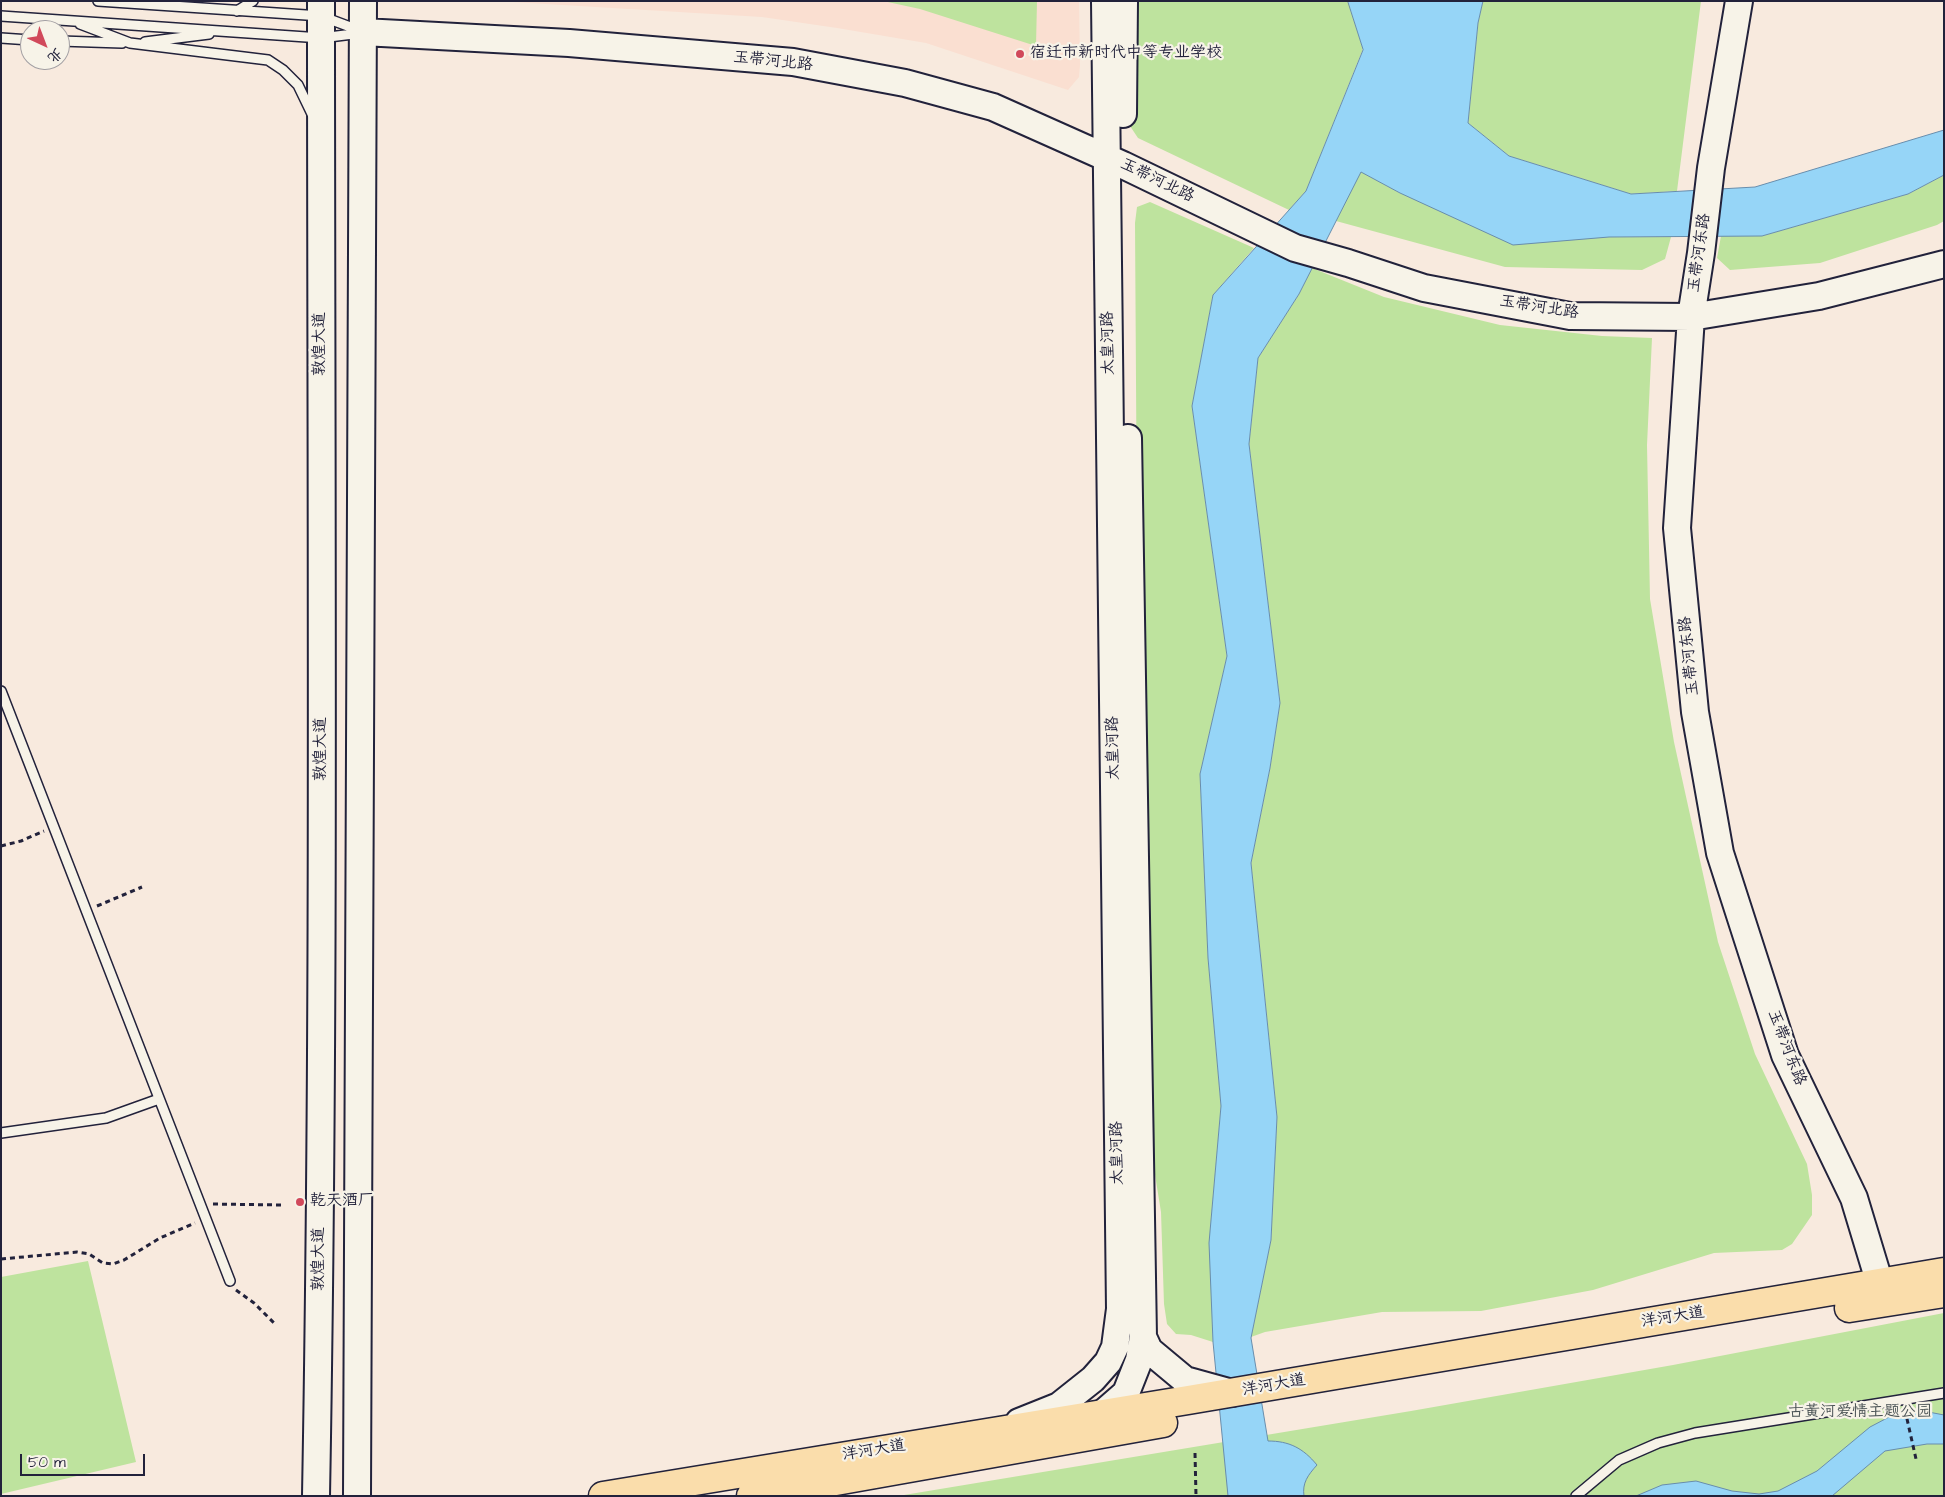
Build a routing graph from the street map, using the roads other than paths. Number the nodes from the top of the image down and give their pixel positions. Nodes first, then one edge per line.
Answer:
1 (98, 1) edge
2 (253, 1) edge
3 (363, 1) edge
4 (1105, 1) edge
5 (1124, 1) edge
6 (1739, 1) edge
7 (237, 10) junction
8 (1, 16) edge
9 (321, 18) edge
10 (72, 20) junction
11 (233, 32) junction
12 (363, 32) junction
13 (1, 38) edge
14 (20, 39) edge
15 (70, 41) edge
16 (130, 43) junction
17 (321, 132) junction
18 (1114, 161) junction
19 (1944, 264) edge
20 (1691, 316) junction
21 (1, 691) edge
22 (159, 1099) junction
23 (1, 1133) edge
24 (1944, 1272) edge
25 (230, 1281) road end
26 (1880, 1284) junction
27 (1944, 1292) edge
28 (1120, 1309) junction
29 (1143, 1337) junction
30 (1944, 1392) edge
31 (1232, 1393) junction
32 (1122, 1411) junction
33 (998, 1430) junction
34 (316, 1496) edge
35 (357, 1496) edge
36 (603, 1496) edge
37 (751, 1496) edge
38 (1576, 1496) edge

1 - 7 lane
2 - 7 lane
3 - 12 street
4 - 18 street, 太皇河路
5 - 18 street, 太皇河路
6 - 20 street, 玉带河东路
7 - 9 lane
8 - 10 lane
9 - 11 lane
9 - 12 lane
9 - 12 lane
9 - 17 street, 敦煌大道
10 - 11 lane
10 - 16 lane
11 - 16 lane
12 - 18 street, 玉带河北路
12 - 35 street
13 - 14 lane
15 - 16 lane
16 - 17 lane
17 - 34 street, 敦煌大道
18 - 20 street, 玉带河北路
18 - 28 street, 太皇河路
18 - 29 street, 太皇河路
19 - 20 street, 玉带河北路
20 - 26 street, 玉带河东路
21 - 22 lane
22 - 23 lane
22 - 25 lane
24 - 26 main road, 洋河大道
26 - 31 main road, 洋河大道
27 - 32 main road, 洋河大道
28 - 32 street
28 - 33 street, 太皇河路
29 - 31 street
29 - 32 street, 太皇河路
30 - 38 lane
31 - 32 main road, 洋河大道
32 - 33 main road, 洋河大道
32 - 37 main road, 洋河大道
33 - 36 main road, 洋河大道

